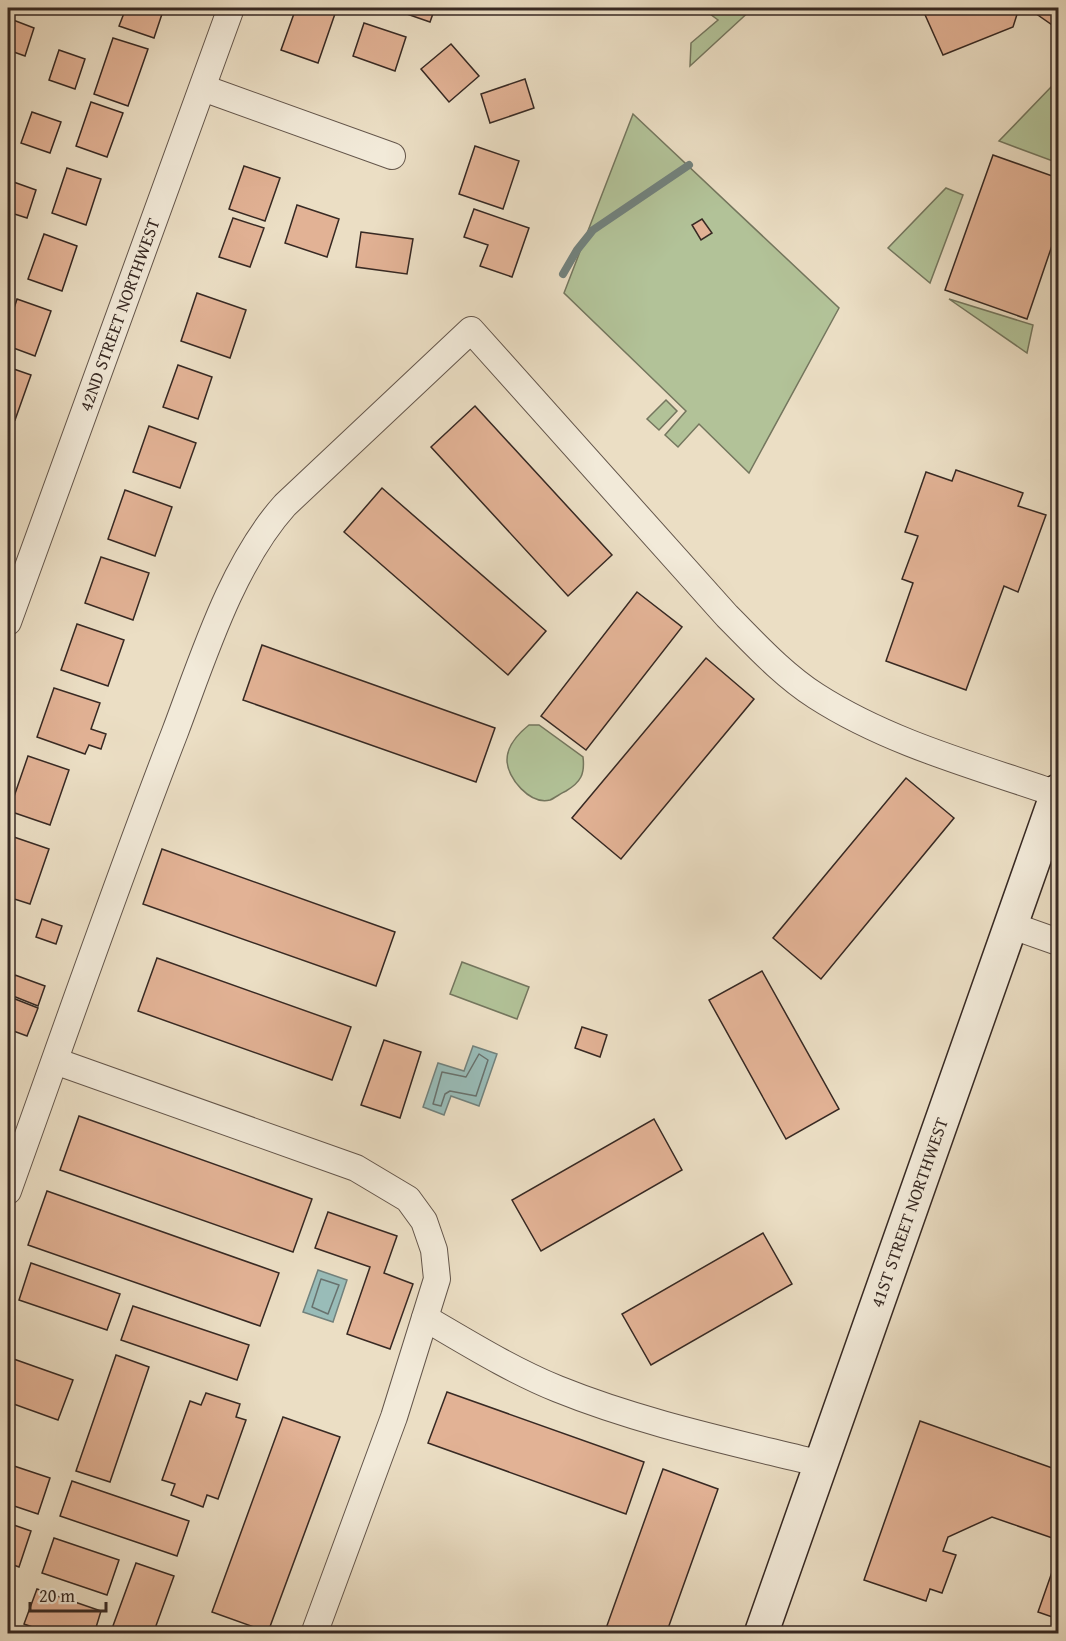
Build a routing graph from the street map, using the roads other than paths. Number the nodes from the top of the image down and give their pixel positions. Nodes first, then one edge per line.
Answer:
1 (231, 8) edge
2 (203, 88) junction
3 (392, 156) dead end
4 (8, 622) edge
5 (1058, 793) edge
6 (1010, 925) junction
7 (1059, 942) edge
8 (55, 1060) junction
9 (8, 1191) edge
10 (425, 1318) junction
11 (821, 1464) junction
12 (314, 1634) edge
13 (761, 1634) edge

1 - 2 street, 42ND STREET NORTHWEST
2 - 3 street
2 - 4 street, 42ND STREET NORTHWEST
5 - 6 main road, 41ST STREET NORTHWEST
5 - 8 street
6 - 7 street
6 - 11 main road, 41ST STREET NORTHWEST
8 - 9 street
8 - 10 street
10 - 11 street
10 - 12 street
11 - 13 main road, 41ST STREET NORTHWEST

